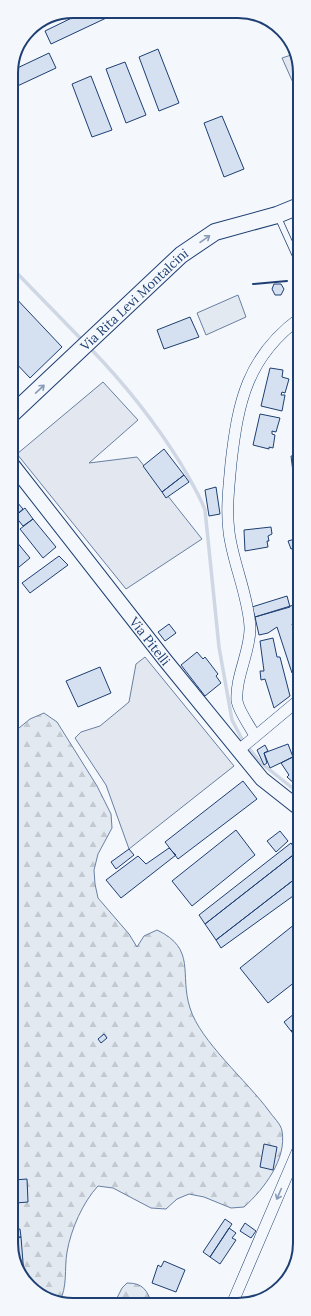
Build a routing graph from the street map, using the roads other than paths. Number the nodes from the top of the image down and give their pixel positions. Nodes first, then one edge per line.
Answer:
1 (293, 209) edge
2 (277, 215) junction
3 (293, 250) edge
4 (293, 323) edge
5 (18, 408) edge
6 (18, 472) edge
7 (293, 705) edge
8 (254, 737) junction
9 (239, 750) junction
10 (293, 803) edge
11 (293, 1161) edge
12 (235, 1298) edge

1 - 2 main road, Via Rita Levi Montalcini
2 - 3 lane
5 -> 2 main road, Via Rita Levi Montalcini
4 - 8 street
6 - 9 street, Via Pitelli
7 - 8 street
8 - 9 street
9 - 10 street, Via Pitelli
11 -> 12 street

